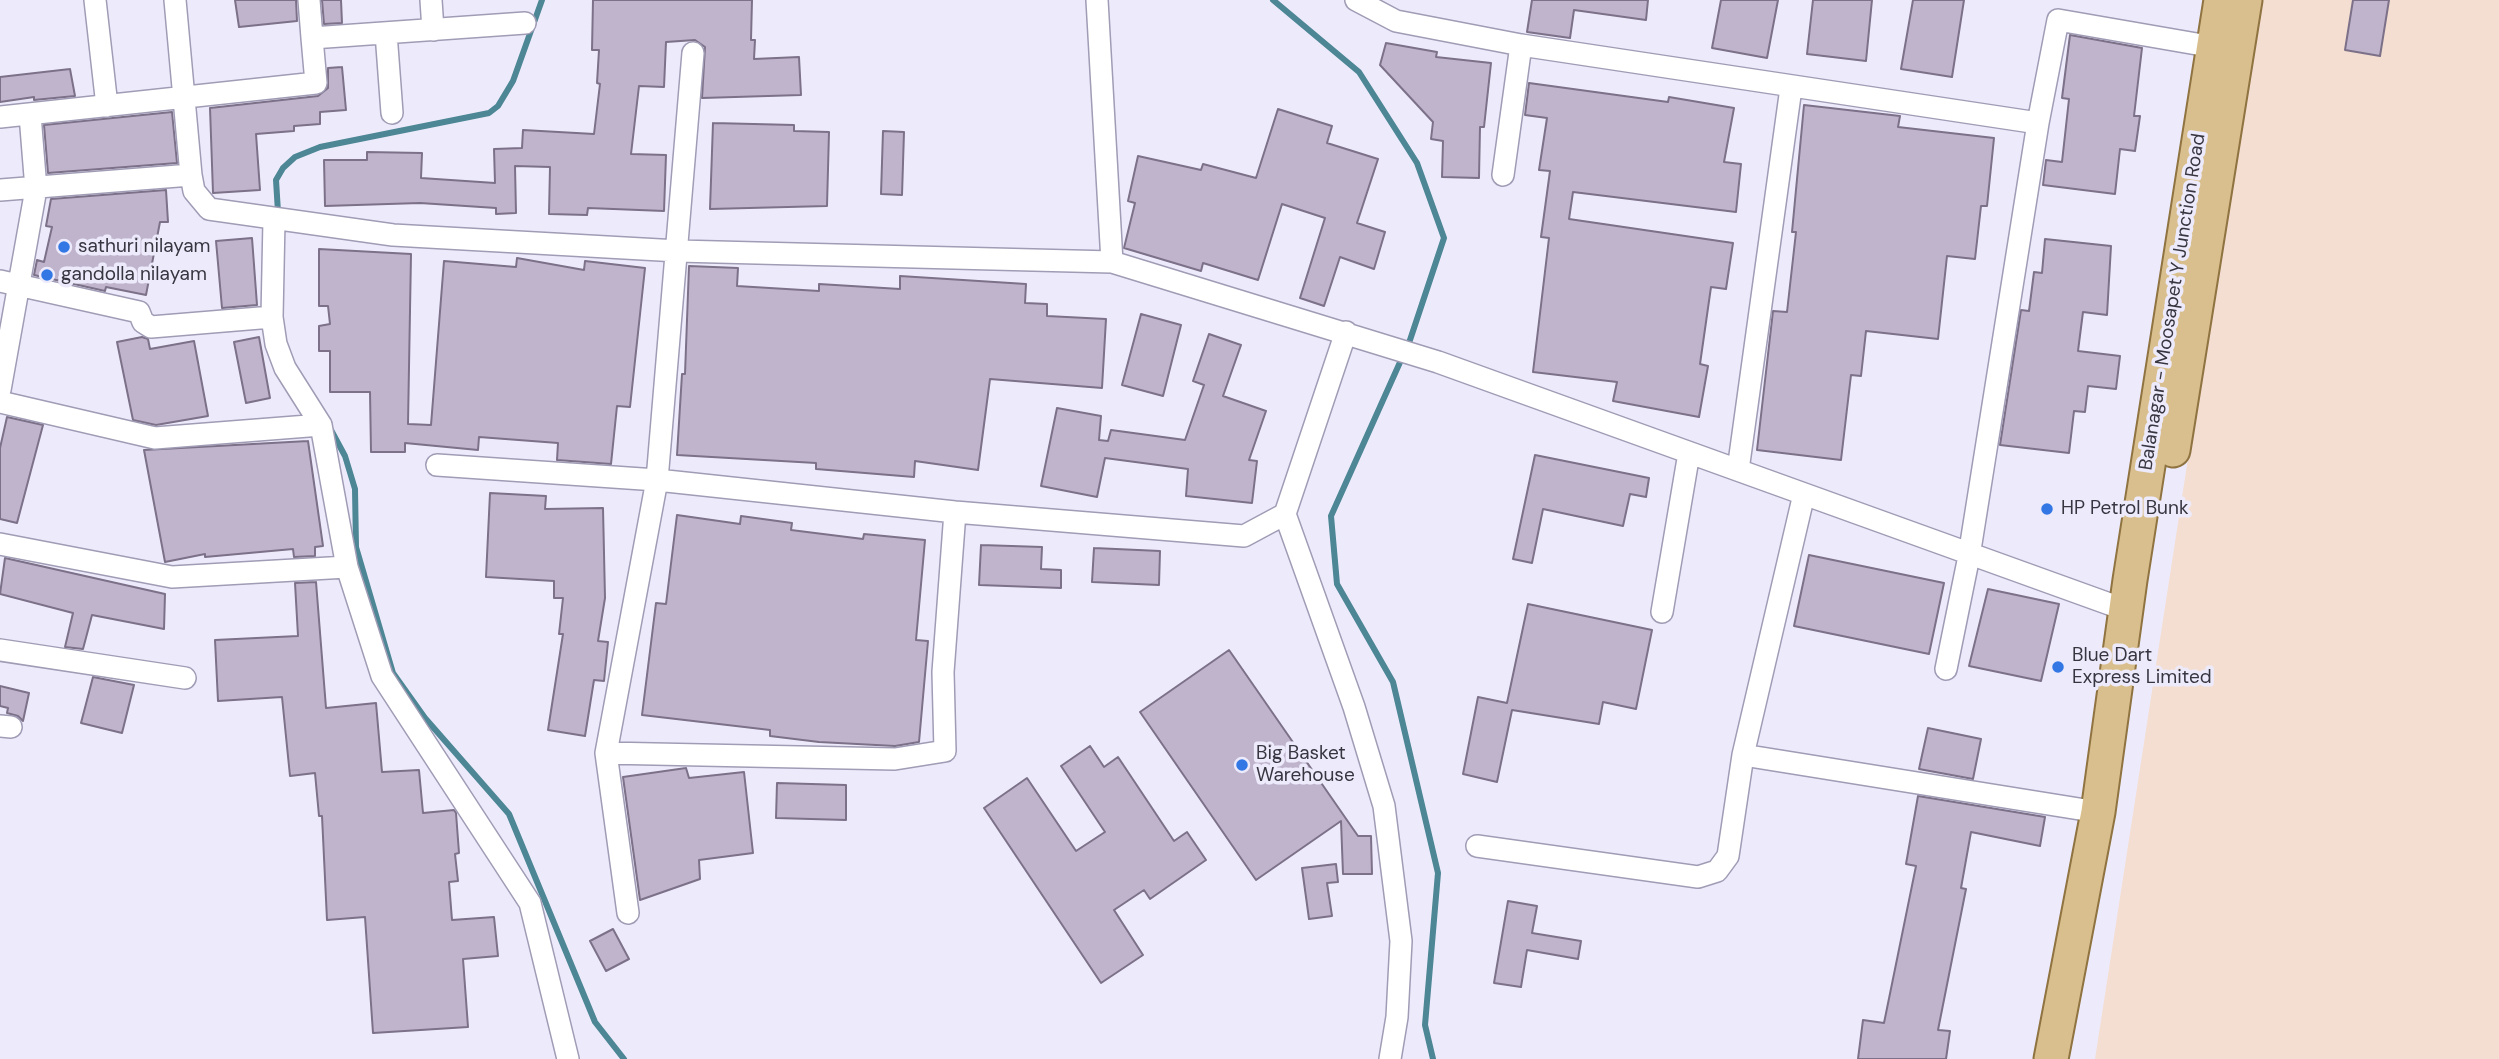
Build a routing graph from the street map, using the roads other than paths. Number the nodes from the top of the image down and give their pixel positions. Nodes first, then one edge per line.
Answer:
1 (95, 0) edge
2 (175, 0) edge
3 (309, 0) edge
4 (431, 0) edge
5 (1097, 0) edge
6 (1356, 0) edge
7 (2221, 0) edge
8 (2245, 0) edge
9 (525, 23) dead end
10 (433, 30) junction
11 (386, 33) junction
12 (312, 38) junction
13 (1521, 45) junction
14 (2214, 47) junction
15 (693, 52) dead end
16 (1791, 88) junction
17 (185, 99) junction
18 (107, 106) junction
19 (392, 113) dead end
20 (30, 115) junction
21 (0, 117) edge
22 (2038, 123) junction
23 (191, 175) junction
24 (1503, 175) dead end
25 (36, 189) junction
26 (0, 190) edge
27 (274, 219) junction
28 (678, 251) junction
29 (1112, 262) junction
30 (9, 283) edge
31 (272, 317) junction
32 (1346, 332) junction
33 (0, 390) edge
34 (0, 402) edge
35 (321, 425) junction
36 (1689, 453) junction
37 (437, 465) dead end
38 (1738, 470) junction
39 (656, 480) junction
40 (1804, 494) junction
41 (955, 512) junction
42 (1285, 514) junction
43 (0, 544) edge
44 (1969, 556) junction
45 (347, 567) junction
46 (2126, 610) junction
47 (1662, 612) dead end
48 (0, 650) edge
49 (1946, 668) dead end
50 (186, 678) dead end
51 (606, 753) junction
52 (1743, 755) junction
53 (2098, 812) junction
54 (1477, 846) dead end
55 (628, 913) dead end
56 (568, 1059) edge
57 (1390, 1059) edge
58 (2051, 1059) edge
59 (2074, 1059) edge

1 - 18 street
2 - 17 street
3 - 12 street
4 - 10 street
5 - 29 street
6 - 13 street
7 - 14 main road, Balanagar - Moosapet Y Junction Road
8 - 59 main road
9 - 10 street
10 - 11 street
11 - 12 street
11 - 19 street
12 - 17 street
13 - 16 street
13 - 24 street
14 - 22 street
14 - 46 main road, Balanagar - Moosapet Y Junction Road
15 - 28 street
16 - 22 street
16 - 38 street
17 - 18 street
17 - 23 street
18 - 20 street
20 - 21 street
20 - 25 street
22 - 44 street
23 - 25 street
23 - 27 street
25 - 26 street
25 - 30 street
27 - 28 street
27 - 31 street
28 - 29 street
28 - 39 street
29 - 32 street
30 - 31 street
30 - 33 street
31 - 35 street
32 - 36 street
32 - 42 street
34 - 35 street
35 - 45 street
36 - 38 street
36 - 47 street
37 - 39 street
38 - 40 street
39 - 41 street
39 - 51 street
40 - 44 street
40 - 52 street
41 - 42 street
41 - 51 street
42 - 57 street
43 - 45 street
44 - 46 street
44 - 49 street
45 - 56 street
46 - 53 main road, Balanagar - Moosapet Y Junction Road
48 - 50 street
51 - 55 street
52 - 53 street
52 - 54 street
53 - 58 main road, Balanagar - Moosapet Y Junction Road

